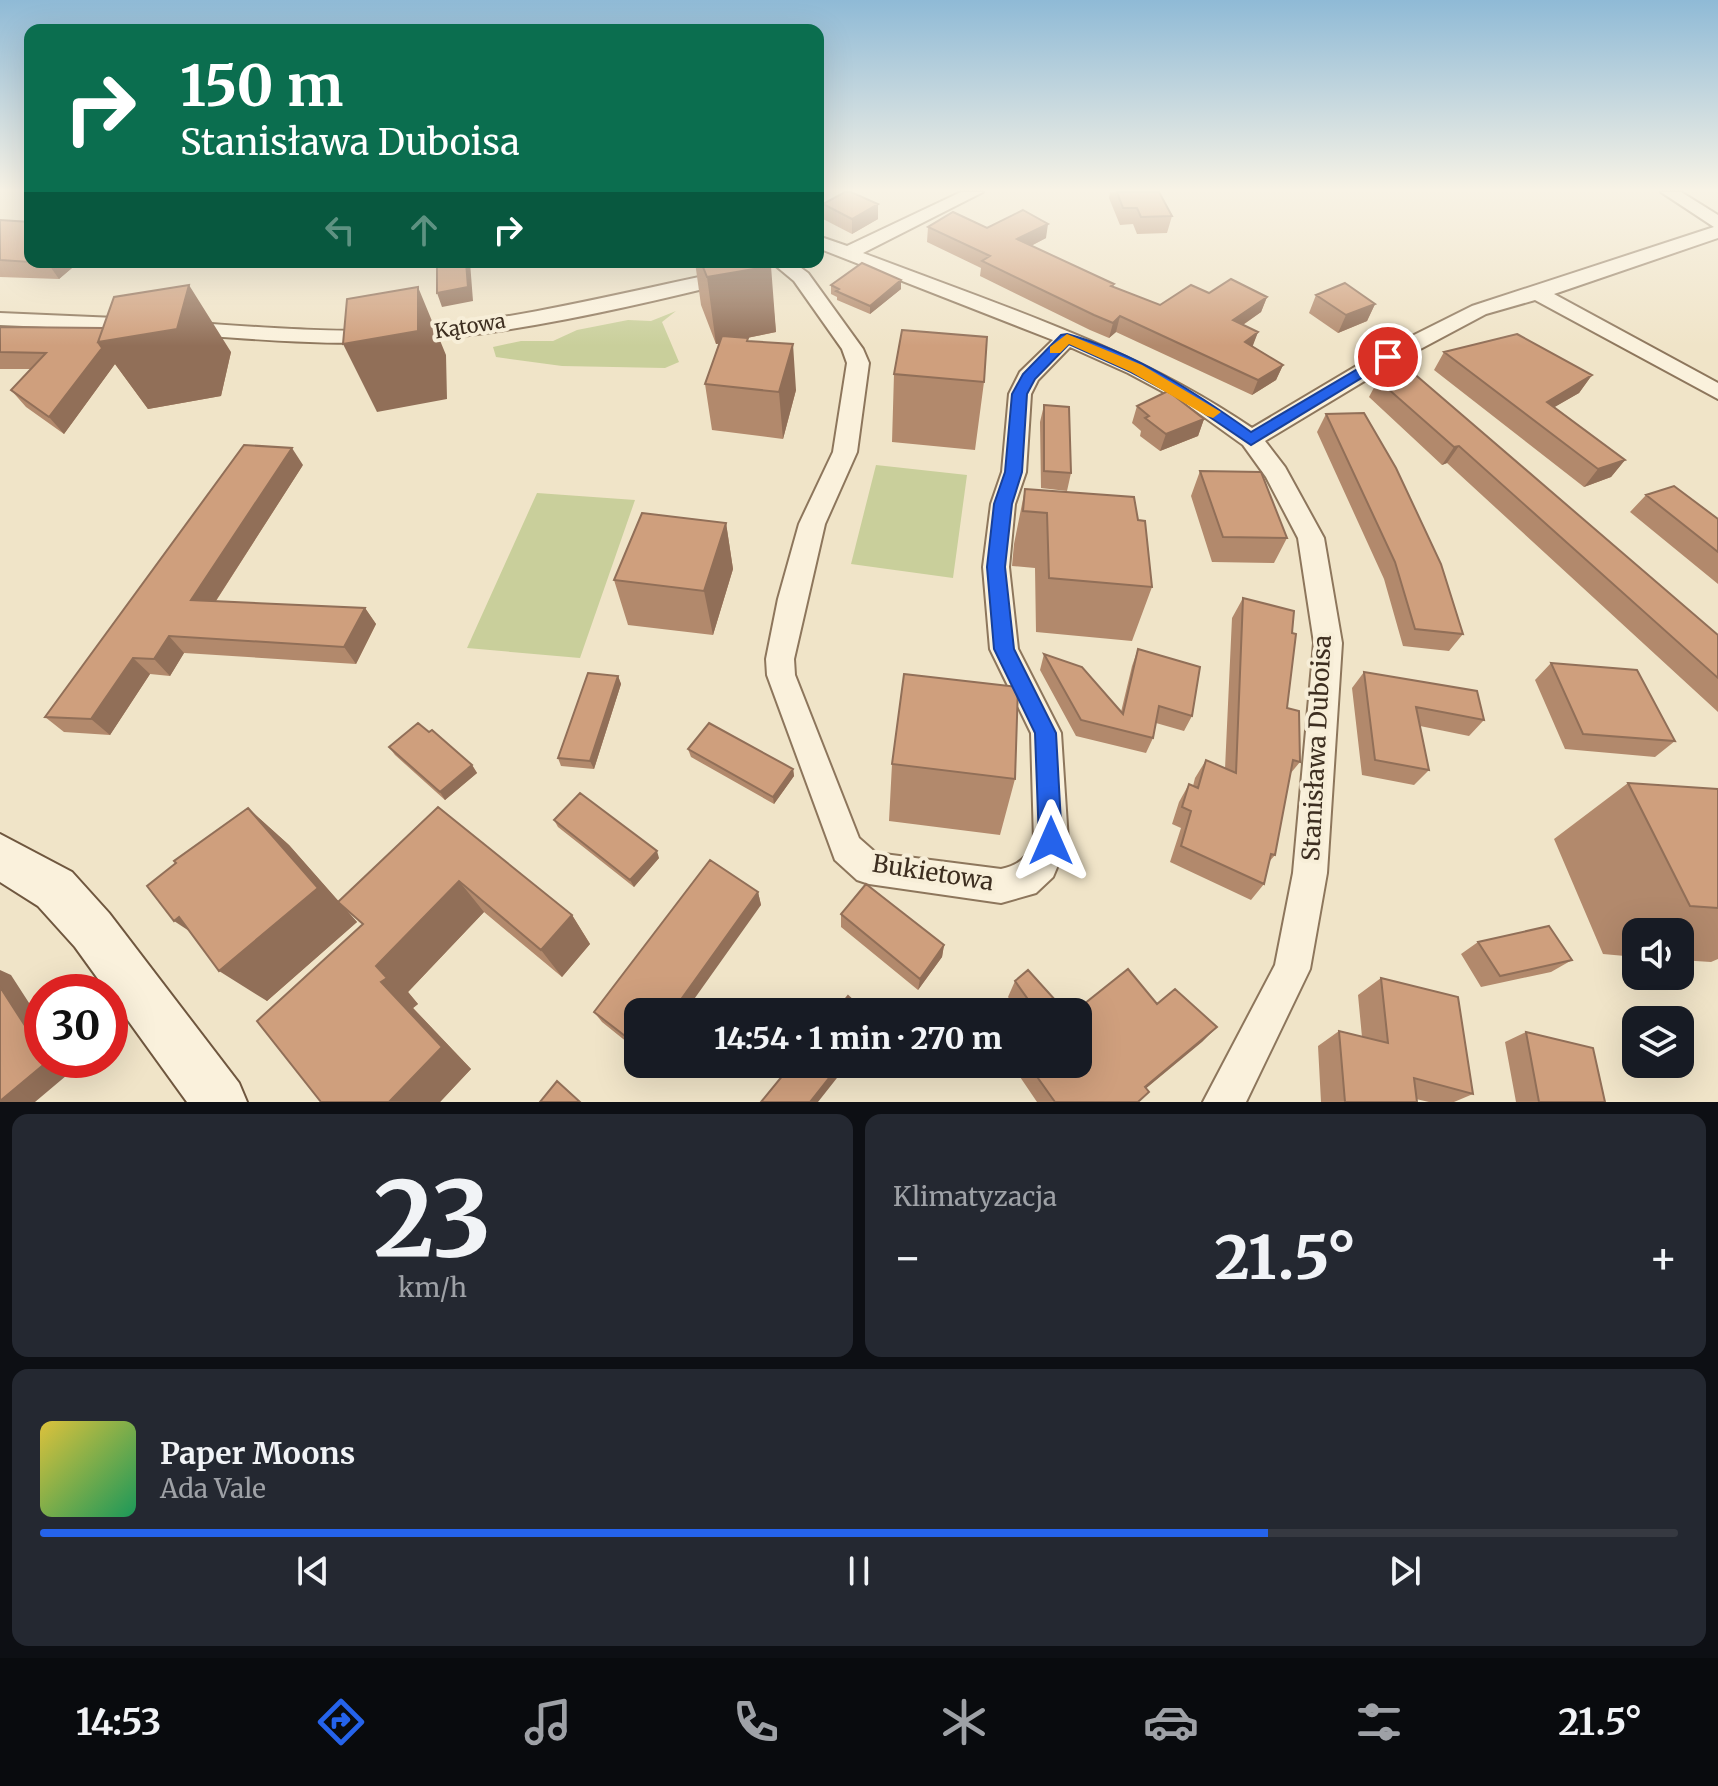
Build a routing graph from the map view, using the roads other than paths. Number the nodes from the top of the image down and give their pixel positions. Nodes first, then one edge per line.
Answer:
1 (868, 243) edge
2 (1684, 243) edge
3 (824, 244) edge
4 (850, 252) junction
5 (772, 268) edge
6 (779, 268) edge
7 (1537, 293) junction
8 (0, 319) edge
9 (1067, 338) junction
10 (1388, 357) junction
11 (1412, 377) edge
12 (1718, 392) edge
13 (1251, 439) junction
14 (0, 856) edge
15 (220, 1102) edge
16 (1223, 1102) edge

1 - 4 street
2 - 7 street
3 - 4 street, Stanisława Duboisa
4 - 9 street, Stanisława Duboisa
5 - 8 street, Kątowa
6 - 9 street, Bukietowa
7 - 10 street
7 - 12 street
9 - 13 street, Stanisława Duboisa
10 - 11 street
10 - 13 street
13 - 16 street, Stanisława Duboisa
14 - 15 street

